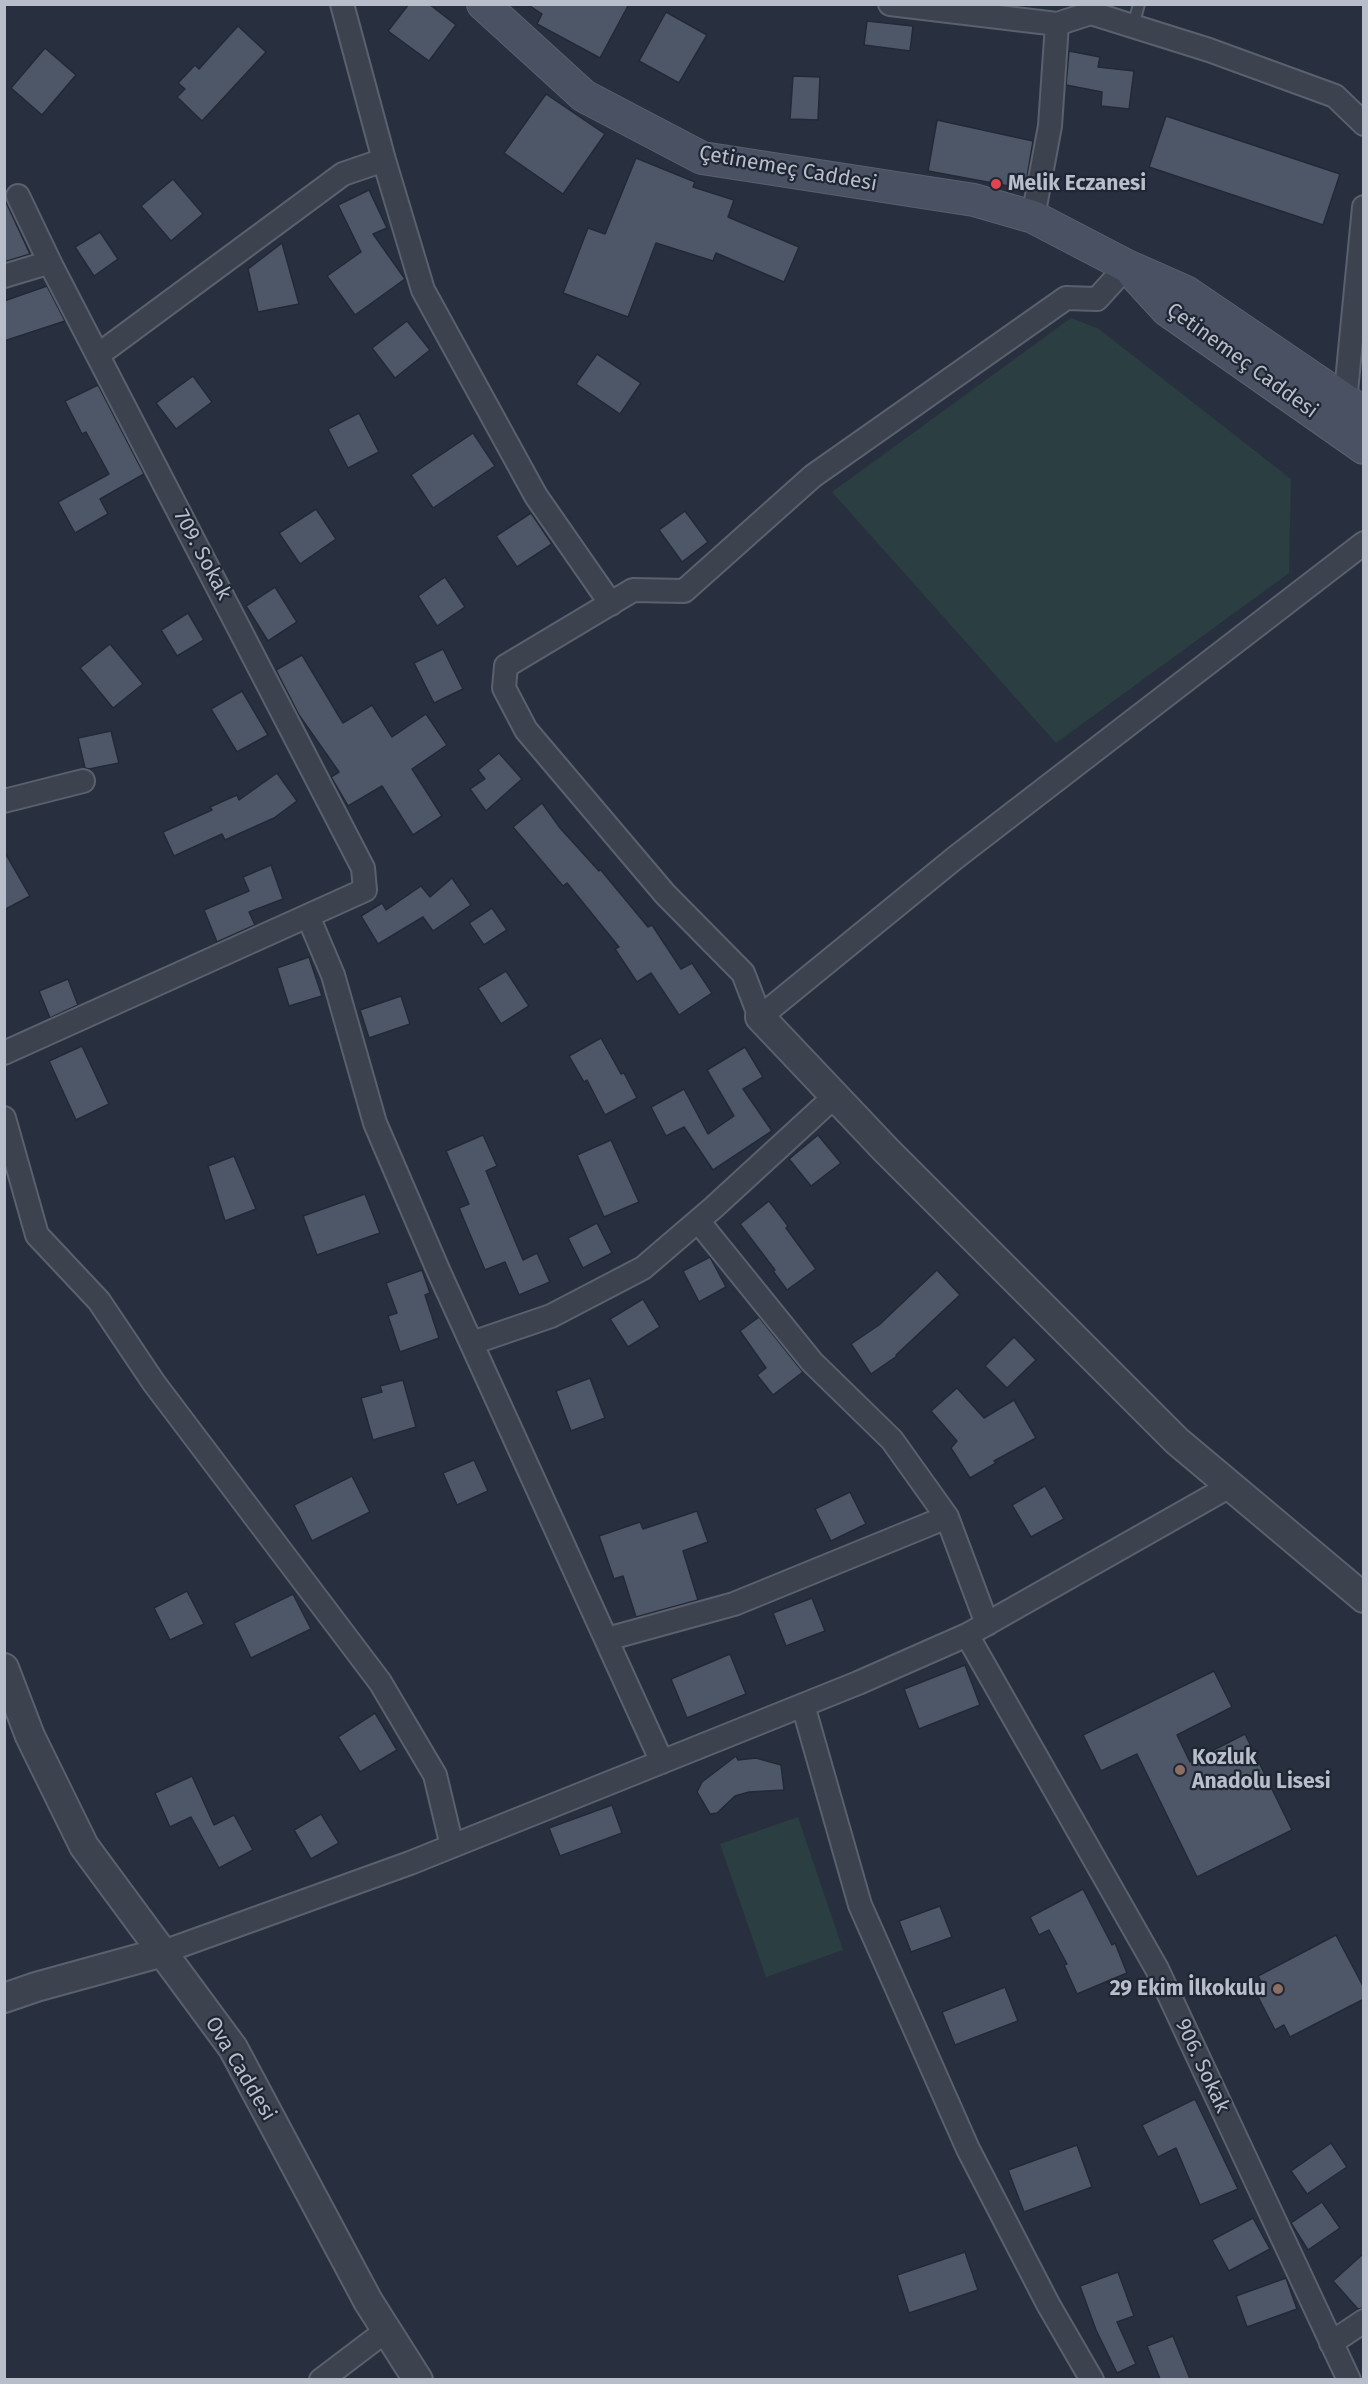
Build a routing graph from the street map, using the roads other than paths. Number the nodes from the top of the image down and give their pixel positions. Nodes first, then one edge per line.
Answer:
1 (342, 4) edge
2 (483, 4) edge
3 (890, 4) edge
4 (1139, 4) edge
5 (1090, 9) edge
6 (1057, 24) junction
7 (1133, 26) junction
8 (1364, 124) edge
9 (384, 160) junction
10 (18, 196) dead end
11 (1364, 207) edge
12 (1033, 218) junction
13 (1127, 266) junction
14 (52, 267) junction
15 (4, 276) edge
16 (98, 355) junction
17 (1354, 407) edge
18 (1364, 448) edge
19 (1364, 543) edge
20 (611, 604) junction
21 (82, 781) dead end
22 (4, 801) edge
23 (308, 916) junction
24 (760, 1017) junction
25 (6, 1049) edge
26 (835, 1096) junction
27 (4, 1118) edge
28 (698, 1221) junction
29 (472, 1343) junction
30 (1230, 1486) junction
31 (946, 1517) junction
32 (1364, 1598) edge
33 (987, 1624) junction
34 (967, 1635) junction
35 (607, 1639) junction
36 (4, 1668) edge
37 (4, 1701) edge
38 (803, 1705) junction
39 (30, 1736) junction
40 (662, 1762) junction
41 (452, 1846) junction
42 (163, 1952) junction
43 (4, 1998) edge
44 (1364, 2321) edge
45 (387, 2330) junction
46 (1331, 2343) junction
47 (321, 2379) edge
48 (418, 2379) edge
49 (1092, 2379) edge
50 (1349, 2379) edge

1 - 9 street
2 - 12 main road, Çetinemeç Caddesi
3 - 6 street
4 - 7 lane
5 - 6 street
5 - 7 street
6 - 12 street
7 - 8 street
9 - 16 street
9 - 20 street
10 - 14 street, 709. Sokak
11 - 17 street
12 - 13 main road, Çetinemeç Caddesi
13 - 17 main road, Çetinemeç Caddesi
13 - 18 main road, Çetinemeç Caddesi
13 - 20 street
14 - 15 street
14 - 16 street, 709. Sokak
16 - 23 street, 709. Sokak
19 - 24 street
20 - 24 street
21 - 22 street
23 - 25 street
23 - 29 street
24 - 26 street
26 - 28 street
26 - 30 street
27 - 41 street
28 - 29 street
28 - 31 street
29 - 35 street
30 - 32 street
30 - 33 street
31 - 33 street
31 - 35 street
33 - 34 street
34 - 38 street
34 - 46 street, 906. Sokak
35 - 40 street
36 - 39 street, Ova Caddesi
37 - 39 street, Ova Caddesi
38 - 40 street
38 - 49 street
39 - 42 street, Ova Caddesi
40 - 41 street
41 - 42 street
42 - 43 street
42 - 45 street, Ova Caddesi
44 - 46 street
45 - 47 street
45 - 48 street, Ova Caddesi
46 - 50 street, 906. Sokak

